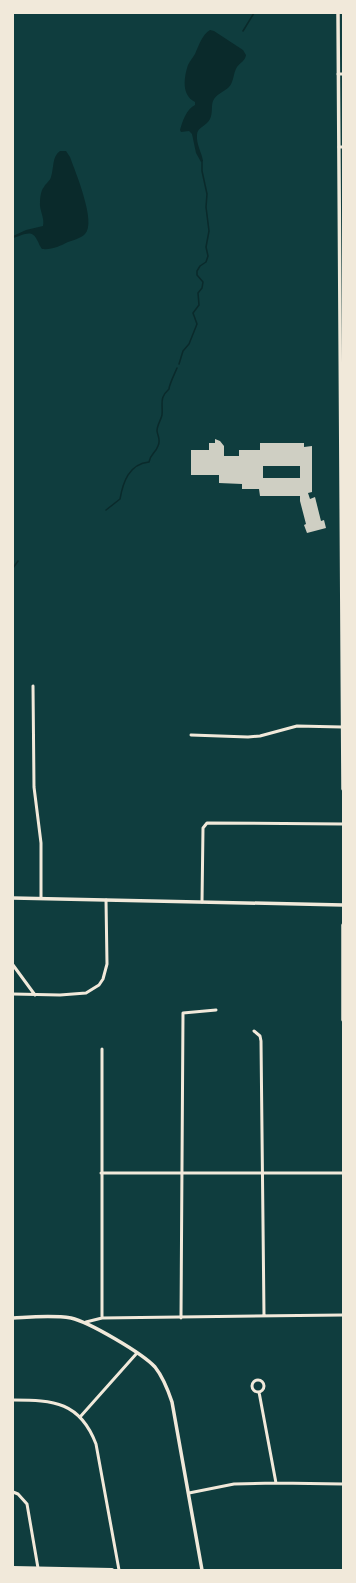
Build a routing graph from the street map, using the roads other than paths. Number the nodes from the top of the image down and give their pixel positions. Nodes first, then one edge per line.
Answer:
1 (338, 13) edge
2 (341, 74) edge
3 (341, 147) edge
4 (341, 220) edge
5 (341, 293) edge
6 (342, 368) edge
7 (342, 454) edge
8 (33, 686) dead end
9 (342, 727) junction
10 (191, 735) dead end
11 (343, 789) edge
12 (343, 824) edge
13 (13, 898) edge
14 (41, 898) junction
15 (106, 900) junction
16 (202, 902) junction
17 (343, 905) edge
18 (343, 925) edge
19 (13, 965) edge
20 (13, 994) edge
21 (35, 995) junction
22 (216, 1010) dead end
23 (343, 1020) edge
24 (254, 1031) dead end
25 (102, 1049) dead end
26 (101, 1173) junction
27 (182, 1173) junction
28 (262, 1173) junction
29 (343, 1173) edge
30 (264, 1315) junction
31 (343, 1315) edge
32 (13, 1318) edge
33 (102, 1318) junction
34 (181, 1318) junction
35 (86, 1322) junction
36 (137, 1353) junction
37 (259, 1392) junction
38 (13, 1400) edge
39 (80, 1417) junction
40 (276, 1483) junction
41 (343, 1484) edge
42 (13, 1492) edge
43 (189, 1493) junction
44 (13, 1568) edge
45 (38, 1568) junction
46 (112, 1570) edge
47 (119, 1570) edge
48 (202, 1570) edge

1 - 2 street
2 - 3 street
3 - 4 street
4 - 5 street
5 - 6 street
6 - 7 street
7 - 9 street
8 - 14 street
9 - 10 street
9 - 11 street
12 - 16 street
13 - 14 street
14 - 15 street
15 - 16 street
15 - 21 street
16 - 17 street
18 - 23 street
19 - 21 street
20 - 21 street
22 - 27 street
24 - 28 street
25 - 26 street
26 - 27 street
26 - 33 street
27 - 28 street
27 - 34 street
28 - 29 street
28 - 30 street
30 - 31 street
30 - 34 street
32 - 35 street
33 - 34 street
33 - 35 street
35 - 36 street
36 - 39 street
36 - 43 street
37 - 37 street
37 - 40 street
38 - 39 street
39 - 47 street
40 - 41 street
40 - 43 street
42 - 45 street
43 - 48 street
44 - 45 main road
45 - 46 main road

